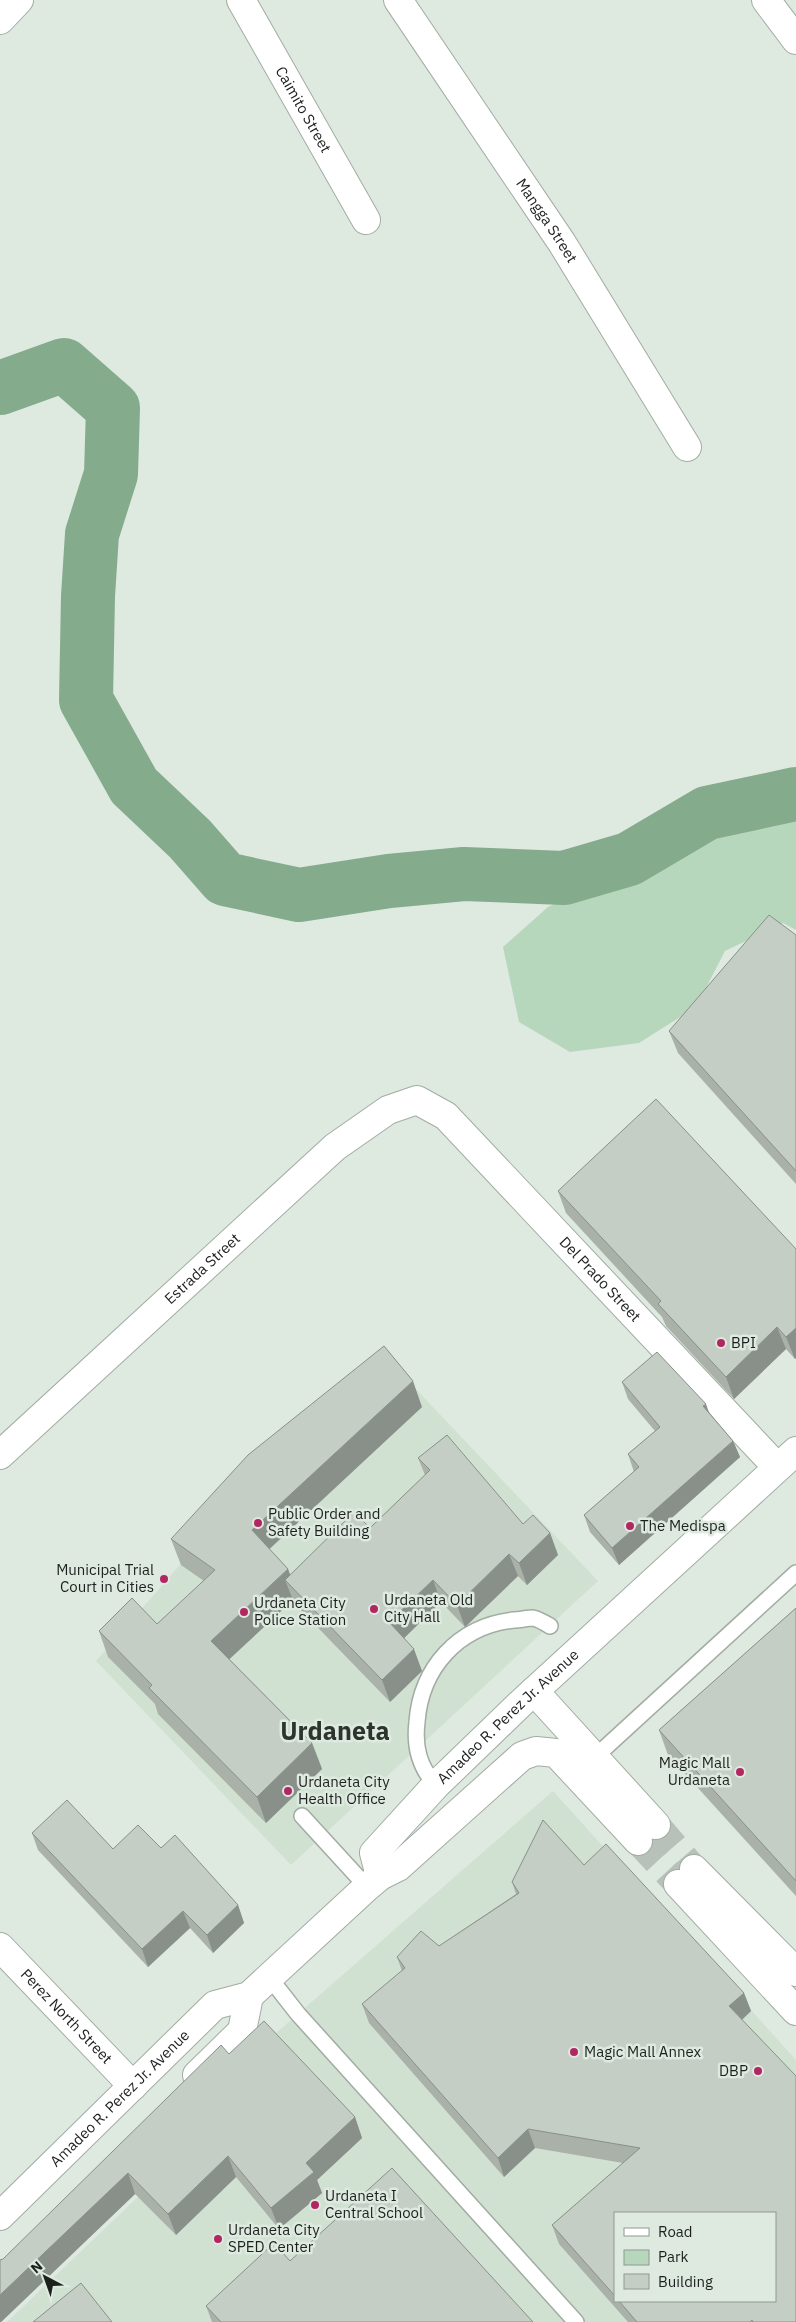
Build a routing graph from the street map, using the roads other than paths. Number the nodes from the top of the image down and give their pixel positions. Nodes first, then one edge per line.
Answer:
1 (19, 0) edge
2 (241, 0) edge
3 (398, 0) edge
4 (766, 0) edge
5 (0, 20) edge
6 (796, 40) edge
7 (366, 220) dead end
8 (687, 447) dead end
9 (417, 1100) joint
10 (0, 1455) edge
11 (786, 1459) edge
12 (796, 1573) edge
13 (550, 1626) dead end
14 (534, 1691) junction
15 (595, 1757) junction
16 (436, 1786) junction
17 (302, 1816) dead end
18 (374, 1882) junction
19 (0, 1947) edge
20 (796, 1972) edge
21 (269, 1977) junction
22 (249, 1996) junction
23 (796, 2011) edge
24 (133, 2086) junction
25 (178, 2094) edge
26 (0, 2216) edge
27 (576, 2322) edge

1 - 5 main road
2 - 7 main road, Caimito Street
3 - 8 main road, Mangga Street
4 - 6 main road
9 - 10 main road, Estrada Street
9 - 11 main road, Del Prado Street
11 - 14 main road, Amadeo R. Perez Jr. Avenue
12 - 15 lane
13 - 16 lane
14 - 15 main road
14 - 16 main road, Amadeo R. Perez Jr. Avenue
15 - 18 main road
16 - 18 main road, Amadeo R. Perez Jr. Avenue
17 - 18 lane
18 - 21 main road, Amadeo R. Perez Jr. Avenue
19 - 24 main road, Perez North Street
20 - 23 main road
21 - 22 main road, Amadeo R. Perez Jr. Avenue
21 - 27 lane
22 - 24 main road, Amadeo R. Perez Jr. Avenue
22 - 25 main road
24 - 26 main road, Amadeo R. Perez Jr. Avenue

